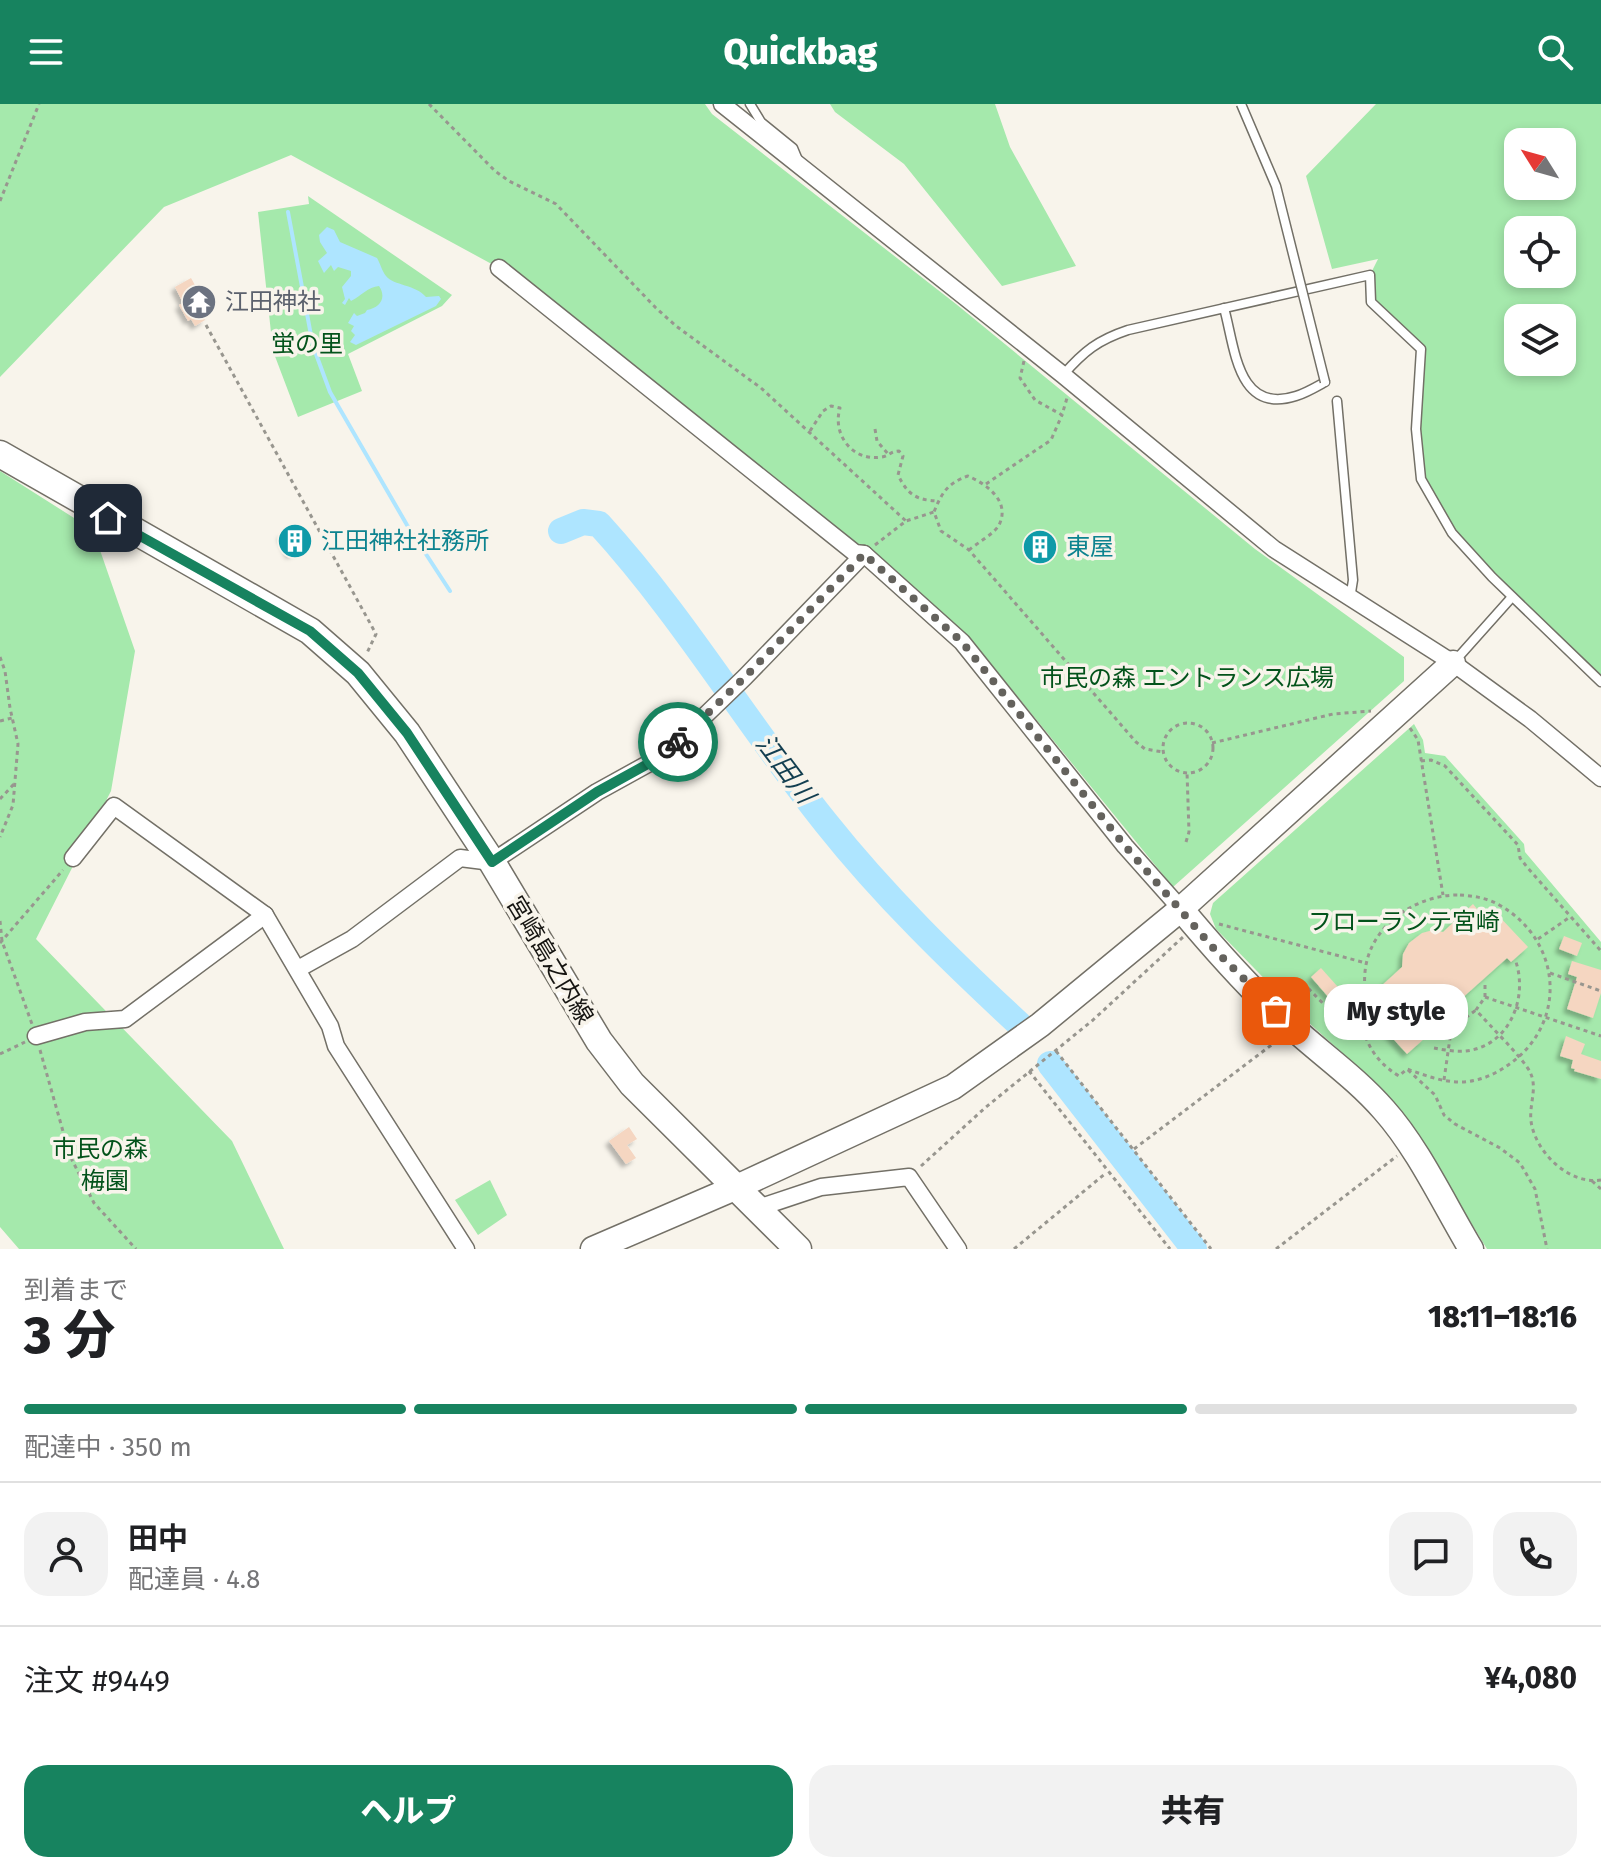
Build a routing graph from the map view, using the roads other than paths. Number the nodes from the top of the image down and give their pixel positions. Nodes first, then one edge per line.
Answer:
1 (722, 104) edge
2 (750, 104) edge
3 (1241, 104) edge
4 (801, 166) junction
5 (499, 268) dead end
6 (1224, 308) junction
7 (1063, 375) junction
8 (1337, 401) dead end
9 (0, 454) edge
10 (864, 554) junction
11 (1512, 597) junction
12 (1350, 599) junction
13 (1453, 663) junction
14 (1601, 682) edge
15 (1601, 778) edge
16 (73, 858) road end
17 (492, 862) junction
18 (265, 915) junction
19 (1194, 918) junction
20 (298, 969) junction
21 (36, 1036) road end
22 (737, 1187) junction
23 (758, 1208) junction
24 (466, 1249) edge
25 (593, 1249) edge
26 (798, 1249) edge
27 (958, 1249) edge
28 (1471, 1249) edge

1 - 4 street
2 - 4 lane
3 - 6 lane, bridge
4 - 7 street
5 - 10 street
6 - 7 lane
6 - 11 lane
7 - 12 street
8 - 12 lane
9 - 17 main road, 宮崎島之内線
10 - 17 street
10 - 19 street
11 - 13 lane
11 - 14 lane
12 - 13 street
13 - 15 street
13 - 19 street
16 - 18 street
17 - 20 street
17 - 22 main road, 宮崎島之内線
18 - 20 street
18 - 21 street
19 - 22 street
19 - 28 street
20 - 24 street
22 - 23 main road, 宮崎島之内線
22 - 25 street
23 - 26 main road, 宮崎島之内線
23 - 27 street

